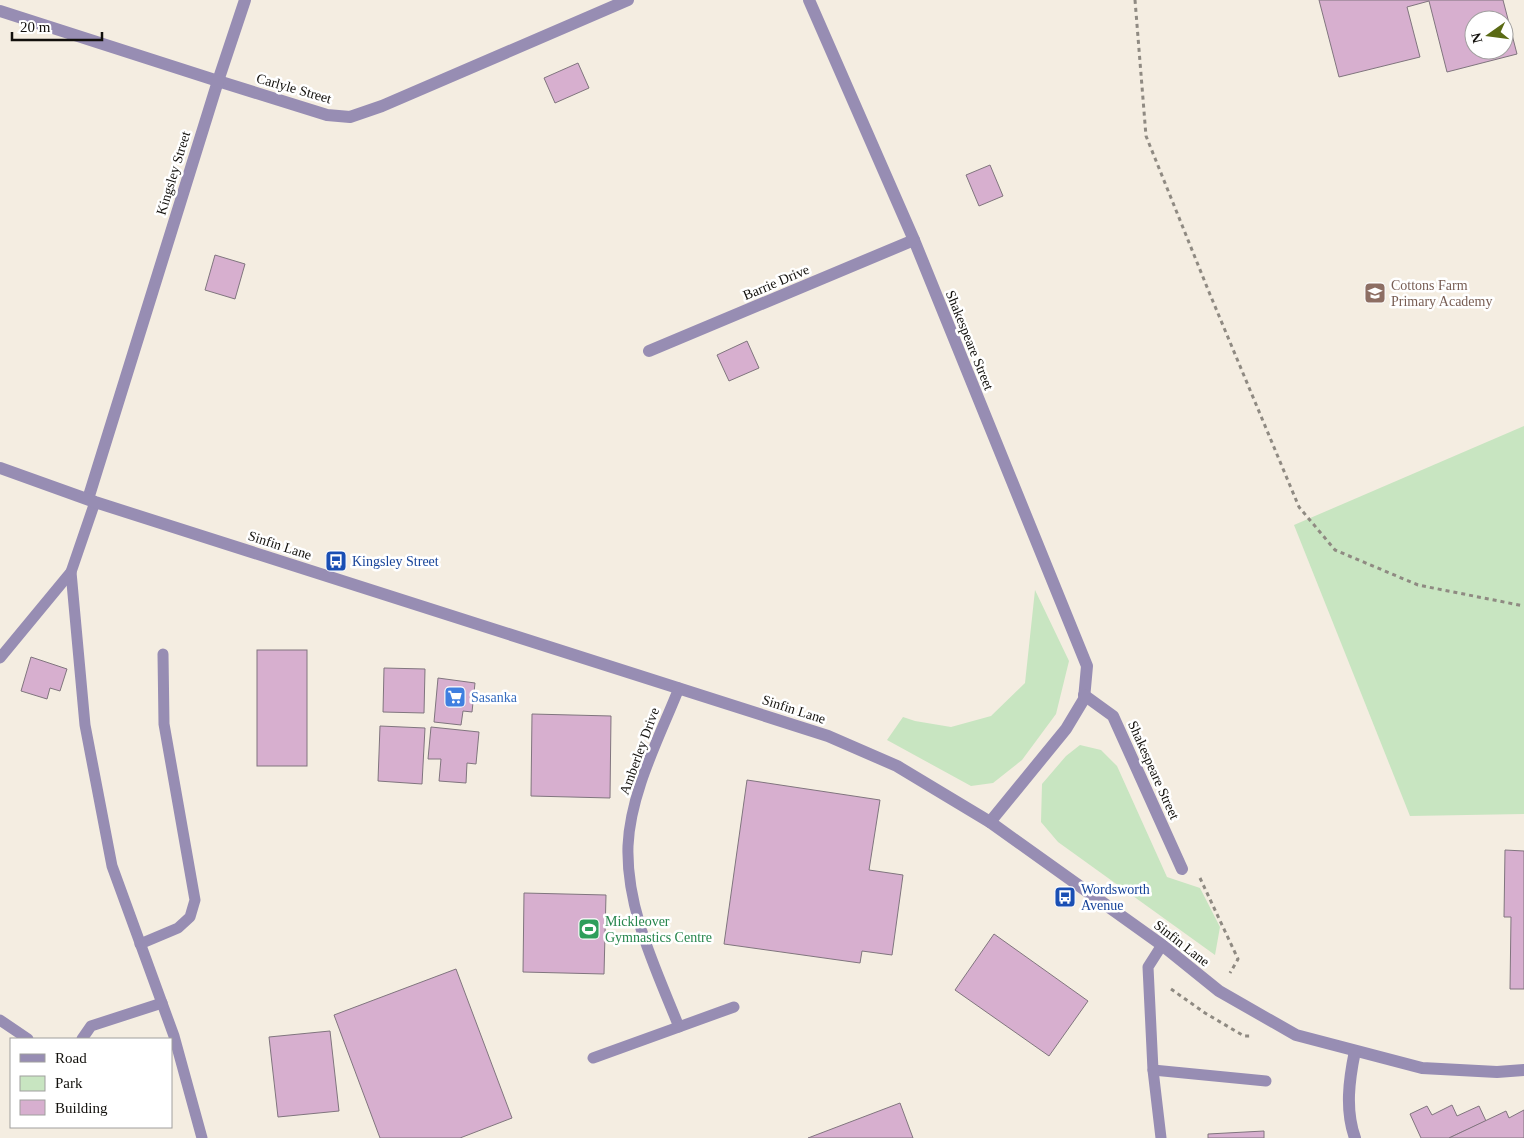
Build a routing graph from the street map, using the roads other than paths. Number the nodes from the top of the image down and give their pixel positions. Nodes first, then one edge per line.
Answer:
1 (245, 0) edge
2 (628, 0) edge
3 (809, 0) edge
4 (0, 11) edge
5 (218, 81) junction
6 (914, 240) junction
7 (649, 351) dead end
8 (0, 468) edge
9 (91, 501) junction
10 (71, 572) junction
11 (163, 654) dead end
12 (0, 658) edge
13 (679, 688) junction
14 (1084, 695) junction
15 (990, 822) junction
16 (1182, 869) road end
17 (140, 944) junction
18 (1162, 946) junction
19 (162, 1003) junction
20 (734, 1007) dead end
21 (0, 1020) edge
22 (679, 1027) junction
23 (27, 1038) edge
24 (83, 1038) edge
25 (1354, 1051) junction
26 (593, 1058) dead end
27 (1153, 1070) junction
28 (1524, 1070) edge
29 (1266, 1081) dead end
30 (202, 1138) edge
31 (1161, 1138) edge
32 (1355, 1138) edge

1 - 5 street, Kingsley Street
2 - 5 street, Carlyle Street
3 - 6 street, Shakespeare Street
4 - 5 street, Carlyle Street
5 - 9 street, Kingsley Street
6 - 7 street, Barrie Drive
6 - 14 street, Shakespeare Street
8 - 9 street, Sinfin Lane
9 - 10 lane
9 - 13 street, Sinfin Lane
10 - 12 lane
10 - 17 lane
11 - 17 lane
13 - 15 street, Sinfin Lane
13 - 22 lane, Amberley Drive
14 - 15 street, Shakespeare Street
14 - 16 street, Shakespeare Street
15 - 18 street, Sinfin Lane
17 - 19 lane
18 - 25 street, Sinfin Lane
18 - 27 lane
19 - 24 lane
19 - 30 lane
20 - 22 lane
21 - 23 lane
22 - 26 lane
25 - 28 street, Sinfin Lane
25 - 32 street
27 - 29 lane
27 - 31 lane

